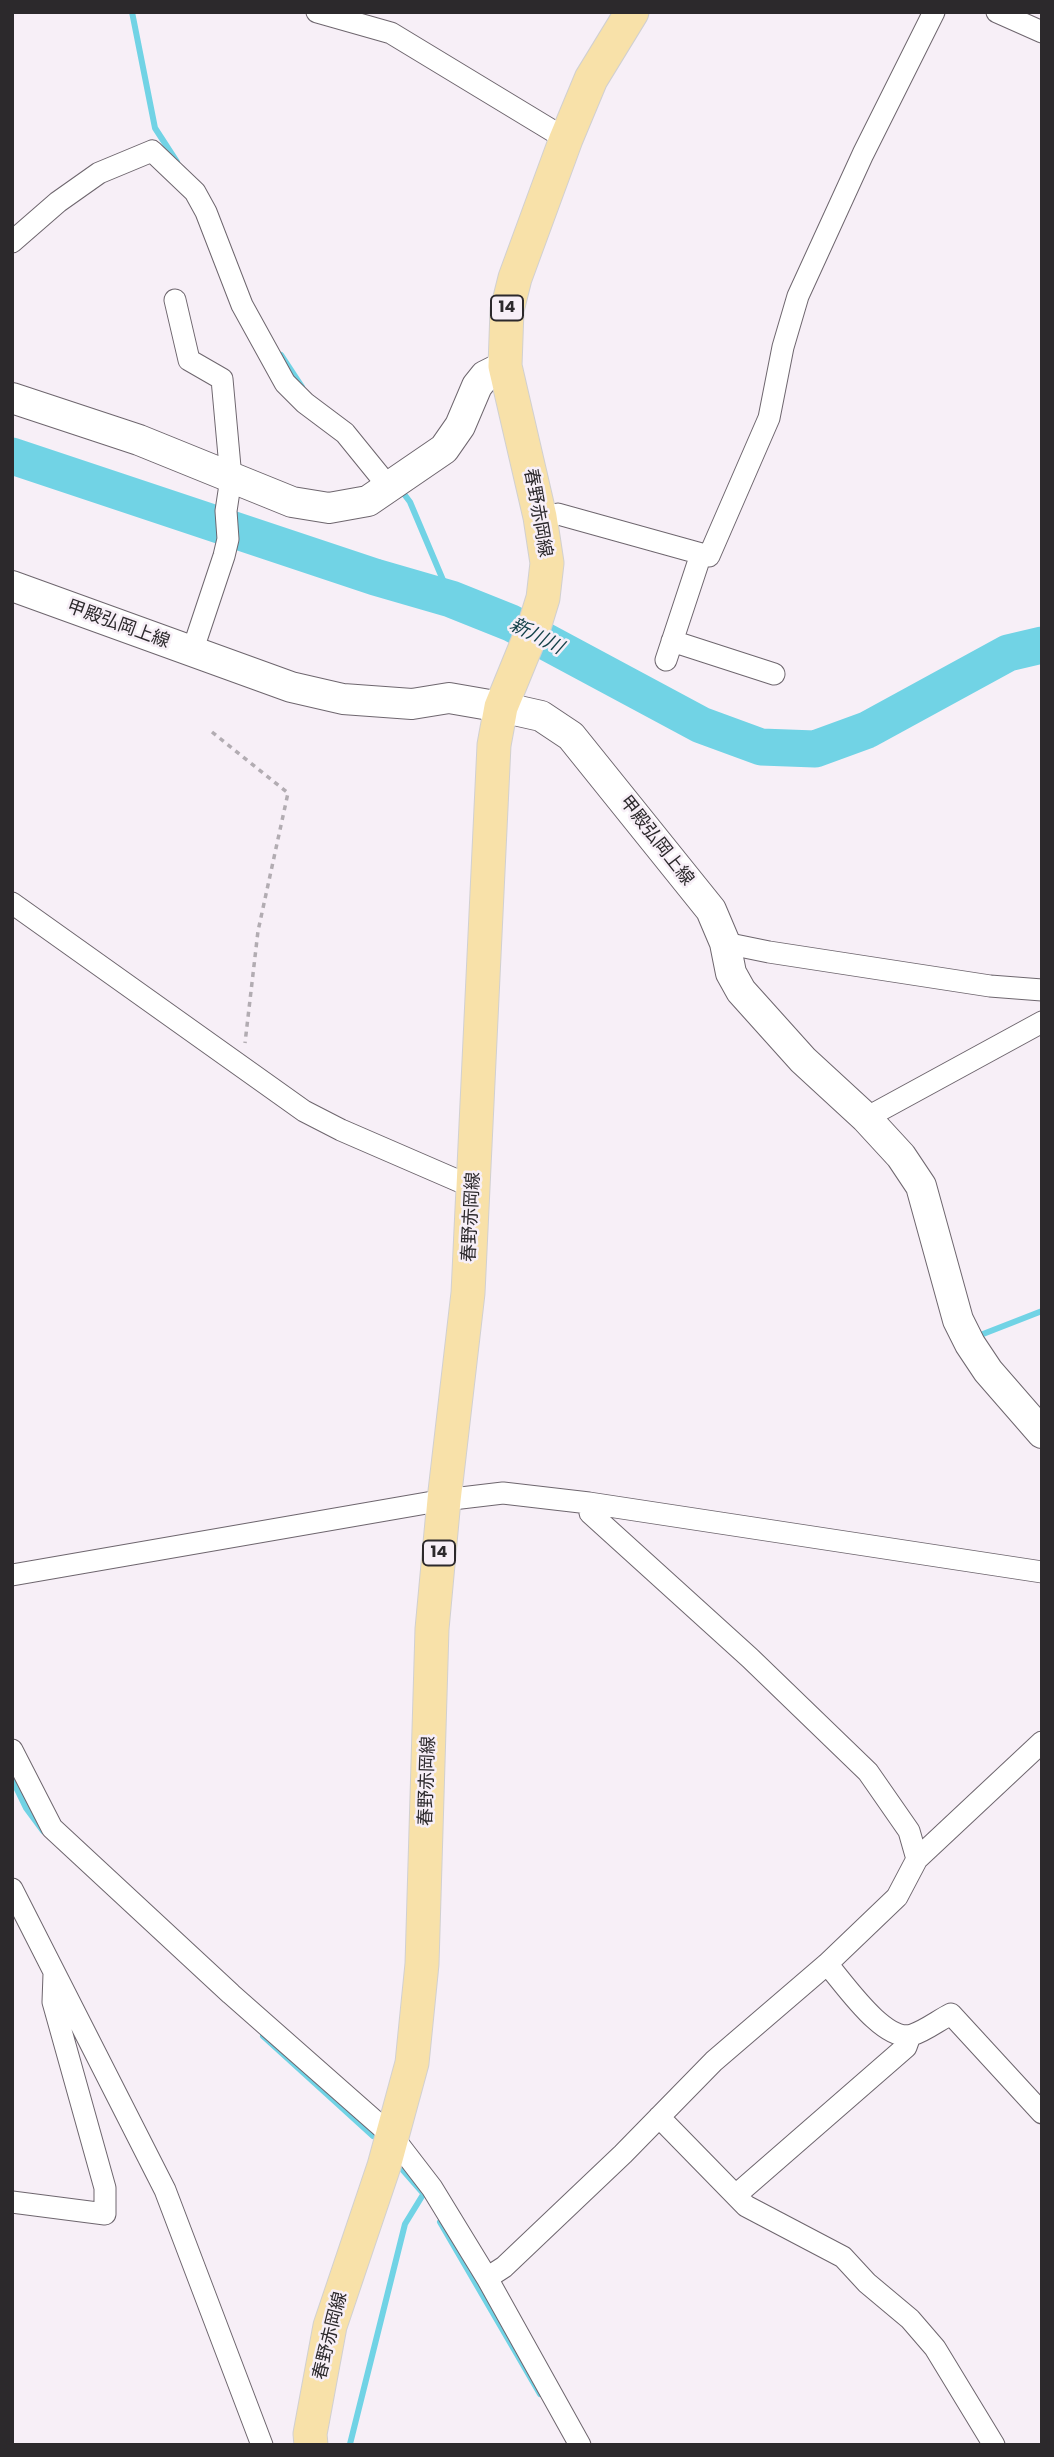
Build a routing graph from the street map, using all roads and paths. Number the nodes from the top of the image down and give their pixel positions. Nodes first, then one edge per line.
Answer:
1 (317, 12) edge
2 (632, 12) edge
3 (934, 12) edge
4 (997, 12) edge
5 (1042, 32) edge
6 (566, 139) junction
7 (12, 242) edge
8 (175, 300) dead end
9 (505, 366) junction
10 (12, 398) edge
11 (231, 478) junction
12 (394, 482) junction
13 (540, 517) junction
14 (701, 554) junction
15 (12, 586) edge
16 (192, 652) junction
17 (774, 674) dead end
18 (500, 707) junction
19 (212, 732) dead end
20 (12, 904) edge
21 (725, 943) junction
22 (1042, 990) edge
23 (1042, 1022) edge
24 (242, 1065) junction
25 (866, 1118) junction
26 (474, 1186) junction
27 (1042, 1433) edge
28 (444, 1500) junction
29 (589, 1503) junction
30 (1042, 1572) edge
31 (12, 1575) edge
32 (12, 1750) edge
33 (1038, 1752) edge
34 (917, 1859) junction
35 (12, 1889) edge
36 (827, 1964) junction
37 (54, 1972) junction
38 (911, 2036) junction
39 (1042, 2113) edge
40 (659, 2117) junction
41 (392, 2136) junction
42 (736, 2195) junction
43 (12, 2202) edge
44 (487, 2278) junction
45 (262, 2445) edge
46 (311, 2445) edge
47 (580, 2445) edge
48 (994, 2445) edge

1 - 6 street
2 - 6 main road, 春野赤岡線 / 14
3 - 14 street
4 - 5 street
6 - 9 main road, 春野赤岡線 / 14
7 - 12 street
8 - 11 street
9 - 12 main road
9 - 13 main road, 春野赤岡線 / 14
10 - 11 main road
11 - 12 main road
11 - 16 street
13 - 14 street
13 - 18 main road, 春野赤岡線 / 14
14 - 17 street
15 - 16 main road, 甲殿弘岡上線
16 - 18 main road, 甲殿弘岡上線
18 - 21 main road, 甲殿弘岡上線
18 - 26 main road, 春野赤岡線 / 14
19 - 24 path
20 - 24 street
21 - 22 street
21 - 25 main road, 甲殿弘岡上線
23 - 25 street
24 - 26 street
25 - 27 main road, 甲殿弘岡上線
26 - 28 main road, 春野赤岡線 / 14
28 - 29 street
28 - 31 street
28 - 41 main road, 春野赤岡線 / 14
29 - 30 street
29 - 34 street
32 - 41 street
33 - 34 street
34 - 36 street
35 - 37 street
36 - 38 street
36 - 40 street
37 - 43 street
37 - 45 street
38 - 39 street
38 - 42 street
40 - 42 street
40 - 44 street
41 - 44 street
41 - 46 main road, 春野赤岡線 / 14
42 - 48 street
44 - 47 street

